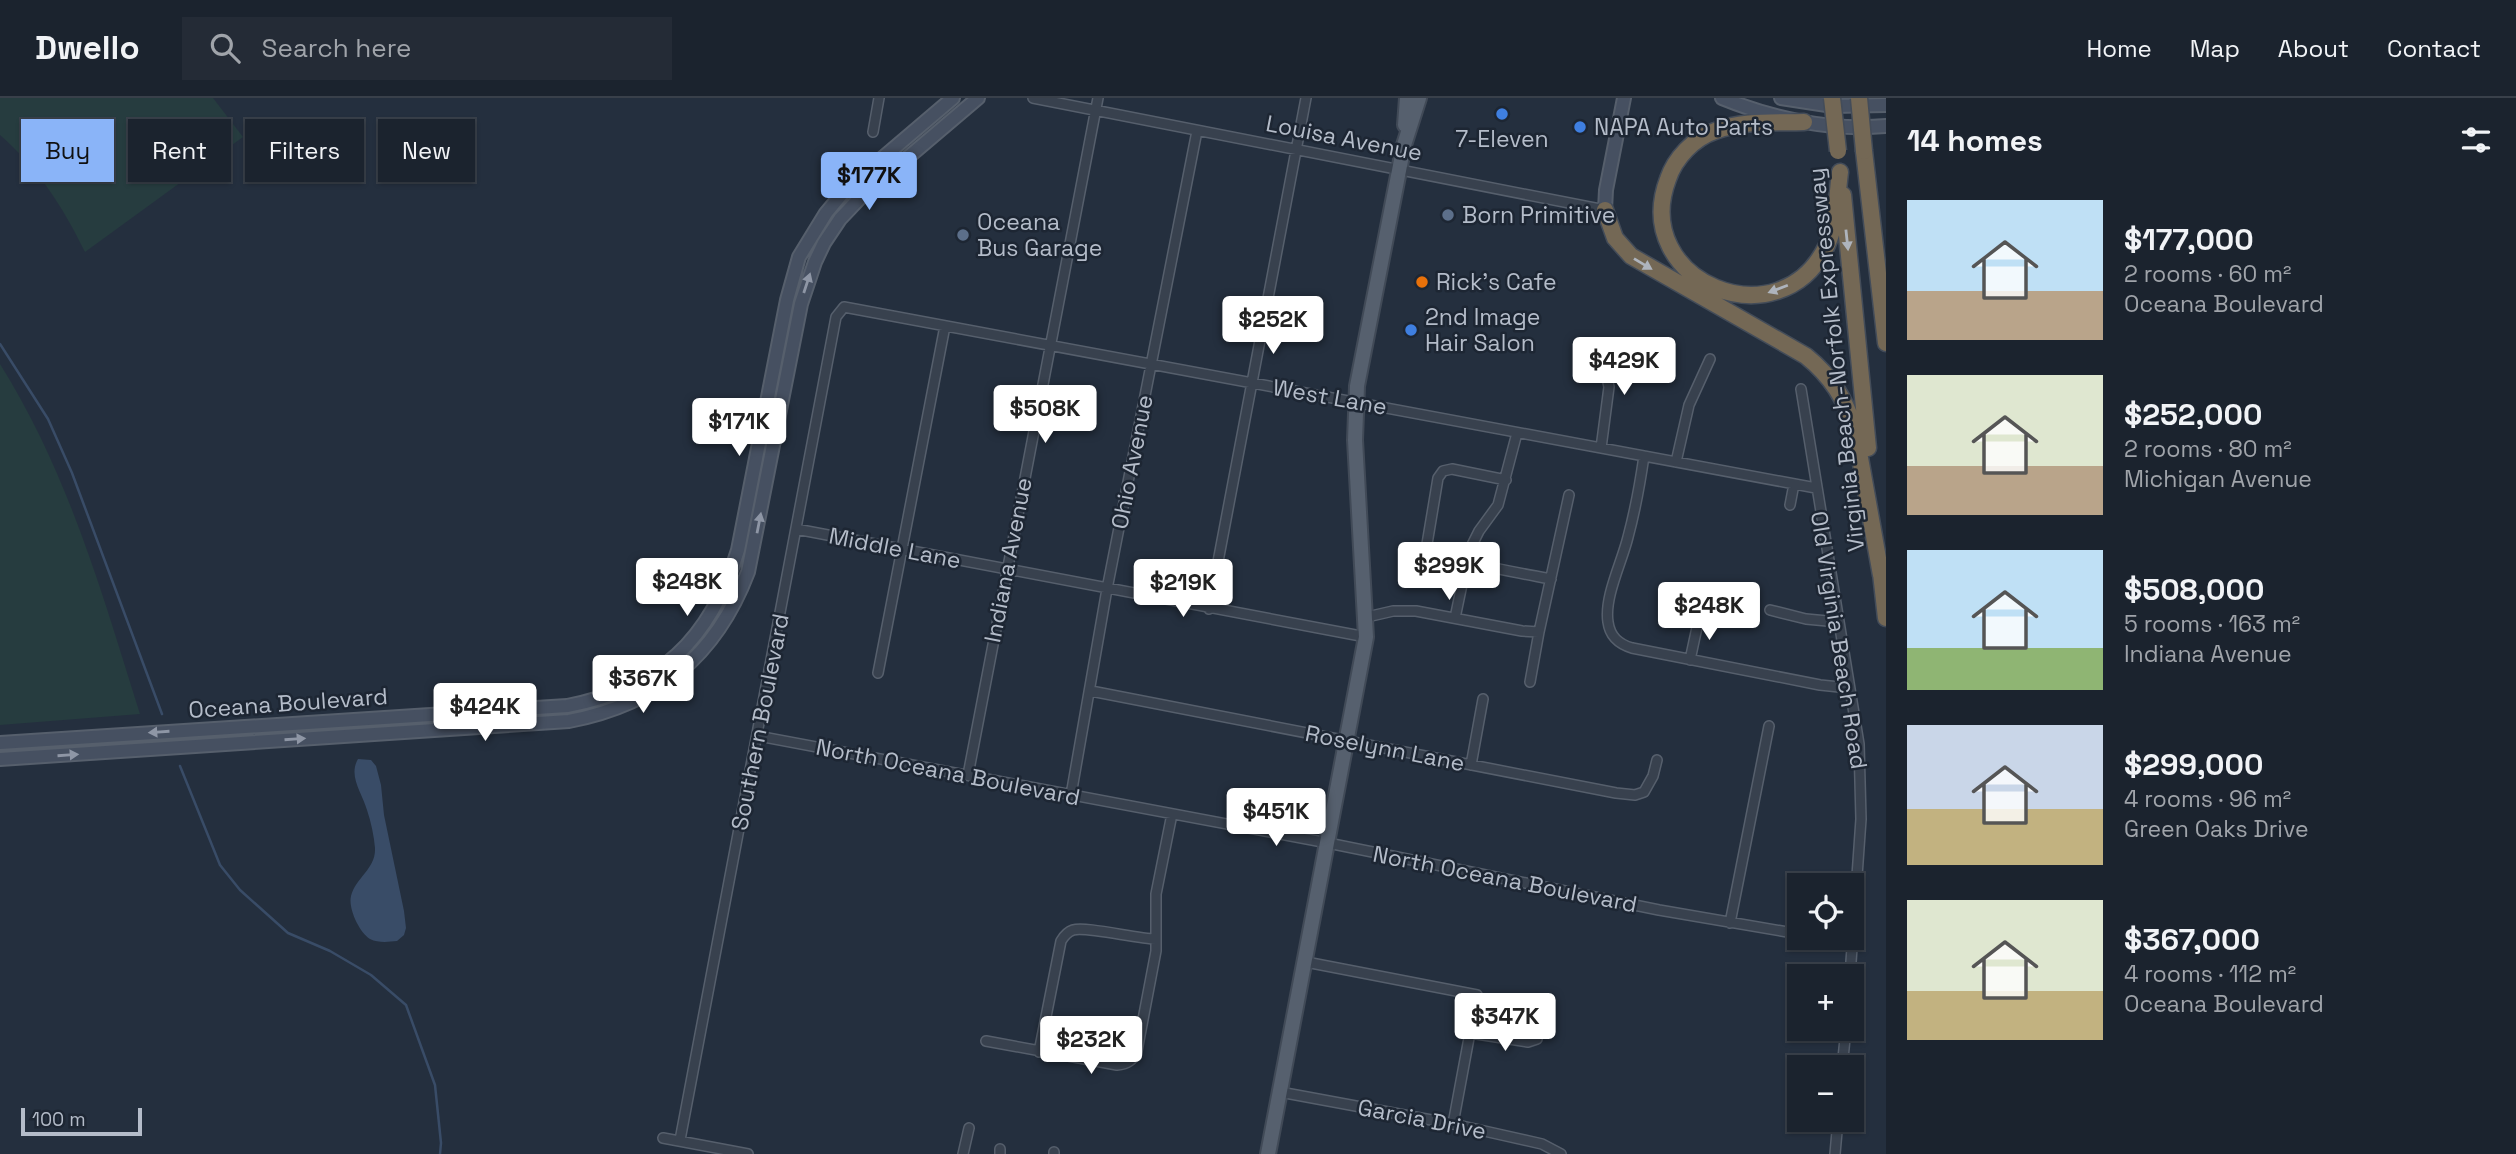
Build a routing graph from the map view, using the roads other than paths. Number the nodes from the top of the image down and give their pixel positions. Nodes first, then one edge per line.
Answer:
1 (879, 98) edge
2 (953, 98) edge
3 (978, 98) edge
4 (1033, 98) edge
5 (1098, 98) edge
6 (1306, 98) edge
7 (1407, 98) edge
8 (1419, 98) edge
9 (1625, 98) edge
10 (1722, 98) edge
11 (1781, 98) edge
12 (1832, 98) edge
13 (1860, 98) edge
14 (1886, 105) edge
15 (1095, 111) junction
16 (1804, 122) junction
17 (1886, 126) edge
18 (1197, 131) junction
19 (873, 132) dead end
20 (1404, 145) junction
21 (1296, 150) junction
22 (1399, 171) junction
23 (1840, 172) junction
24 (1605, 210) junction
25 (844, 307) joint
26 (945, 326) junction
27 (1886, 343) edge
28 (1049, 345) junction
29 (1601, 347) dead end
30 (1710, 359) dead end
31 (1151, 364) junction
32 (1253, 383) junction
33 (1801, 389) dead end
34 (1356, 401) junction
35 (1517, 433) junction
36 (1601, 448) junction
37 (1644, 456) junction
38 (1676, 462) junction
39 (1506, 480) junction
40 (1794, 484) junction
41 (1816, 488) junction
42 (1569, 495) dead end
43 (1790, 505) dead end
44 (796, 529) junction
45 (902, 550) junction
46 (1467, 561) junction
47 (1006, 569) junction
48 (1881, 575) junction
49 (1551, 579) junction
50 (1107, 589) junction
51 (1209, 609) junction
52 (1770, 610) dead end
53 (1367, 617) junction
54 (1455, 618) junction
55 (1699, 618) dead end
56 (1886, 618) edge
57 (1838, 622) junction
58 (1539, 632) junction
59 (1366, 638) junction
60 (1690, 660) junction
61 (658, 670) junction
62 (878, 673) dead end
63 (1530, 682) dead end
64 (666, 683) junction
65 (1849, 688) junction
66 (1091, 691) junction
67 (1483, 699) dead end
68 (398, 717) junction
69 (1769, 726) dead end
70 (398, 732) junction
71 (758, 736) junction
72 (1347, 741) junction
73 (0, 743) edge
74 (0, 759) edge
75 (1657, 760) dead end
76 (1471, 765) junction
77 (968, 775) junction
78 (1071, 794) junction
79 (1172, 814) junction
80 (1328, 843) junction
81 (1858, 873) edge
82 (1730, 923) junction
83 (1787, 932) edge
84 (1156, 939) junction
85 (1306, 962) junction
86 (1470, 1033) junction
87 (1538, 1039) dead end
88 (986, 1041) dead end
89 (1039, 1052) junction
90 (1280, 1092) junction
91 (1453, 1124) junction
92 (969, 1128) dead end
93 (1837, 1132) edge
94 (663, 1138) dead end
95 (680, 1140) junction
96 (748, 1154) edge
97 (963, 1154) edge
98 (1269, 1154) edge
99 (1561, 1154) edge
100 (1835, 1154) edge

1 - 19 street
2 - 61 main road, Oceana Boulevard
64 -> 3 main road
4 - 15 street, Louisa Avenue
5 - 15 street, Indiana Avenue
6 - 21 street
7 - 20 main road
8 - 20 main road
9 - 24 main road
10 - 16 main road
11 - 14 main road
12 - 23 highway, Virginia Beach-Norfolk Expressway, bridge
13 - 27 highway, bridge
15 - 18 street, Louisa Avenue
15 - 28 street, Indiana Avenue
16 - 17 main road
23 -> 16 highway
18 - 21 street, Louisa Avenue
18 - 31 street, Ohio Avenue
20 - 22 main road
21 - 22 street, Louisa Avenue
21 - 32 street
22 - 24 street, Louisa Avenue
22 - 34 main road
23 -> 48 highway, Virginia Beach-Norfolk Expressway
24 -> 48 highway
25 - 26 street, West Lane
25 - 44 street, Southern Boulevard
26 - 28 street, West Lane
26 - 45 street
28 - 31 street, West Lane
28 - 47 street, Indiana Avenue
29 - 36 street
30 - 38 street
31 - 32 street, West Lane
31 - 50 street, Ohio Avenue
32 - 34 street, West Lane
32 - 51 street
33 - 41 street, Old Virginia Beach Road
34 - 35 street, West Lane
34 - 53 main road
35 - 36 street, West Lane
35 - 39 street
36 - 37 street, West Lane
37 - 38 street, West Lane
37 - 60 street
38 - 40 street, West Lane
39 - 46 street
39 - 46 street
40 - 41 street, West Lane
40 - 43 street
41 - 57 street, Old Virginia Beach Road
42 - 49 street
44 - 45 street, Middle Lane
44 - 71 street, Southern Boulevard
45 - 47 street, Middle Lane
45 - 62 street
46 - 49 street
46 - 54 street
47 - 50 street, Middle Lane
47 - 77 street, Indiana Avenue
48 - 56 highway, Virginia Beach-Norfolk Expressway
49 - 58 street
50 - 51 street, Middle Lane
50 - 66 street, Ohio Avenue
51 - 59 street, Middle Lane
52 - 57 street
53 - 54 street
53 - 59 main road
54 - 58 street
55 - 60 street
57 - 65 street, Old Virginia Beach Road
58 - 63 street
59 - 72 main road
60 - 65 street
61 - 64 main road
61 - 68 main road, Oceana Boulevard
64 - 70 main road, Oceana Boulevard
65 - 81 street, Old Virginia Beach Road
66 - 72 street, Roselynn Lane
66 - 78 street, Ohio Avenue
67 - 76 street
68 - 70 main road
68 -> 73 main road, Oceana Boulevard
69 - 82 street
74 -> 70 main road, Oceana Boulevard
71 - 77 street, North Oceana Boulevard
71 - 95 street, Southern Boulevard
72 - 76 street, Roselynn Lane
72 - 80 main road
75 - 76 street, Roselynn Lane
77 - 78 street, North Oceana Boulevard
78 - 79 street, North Oceana Boulevard
79 - 80 street, North Oceana Boulevard
79 - 84 street
80 - 82 street, North Oceana Boulevard
80 - 85 main road
82 - 83 street, North Oceana Boulevard
84 - 89 street
84 - 89 street
85 - 86 street
85 - 90 main road
86 - 87 street
86 - 91 street
88 - 89 street
90 - 91 street, Garcia Drive
90 - 98 main road
91 - 99 street, Garcia Drive
92 - 97 street
93 - 100 street
94 - 95 street
95 - 96 street

